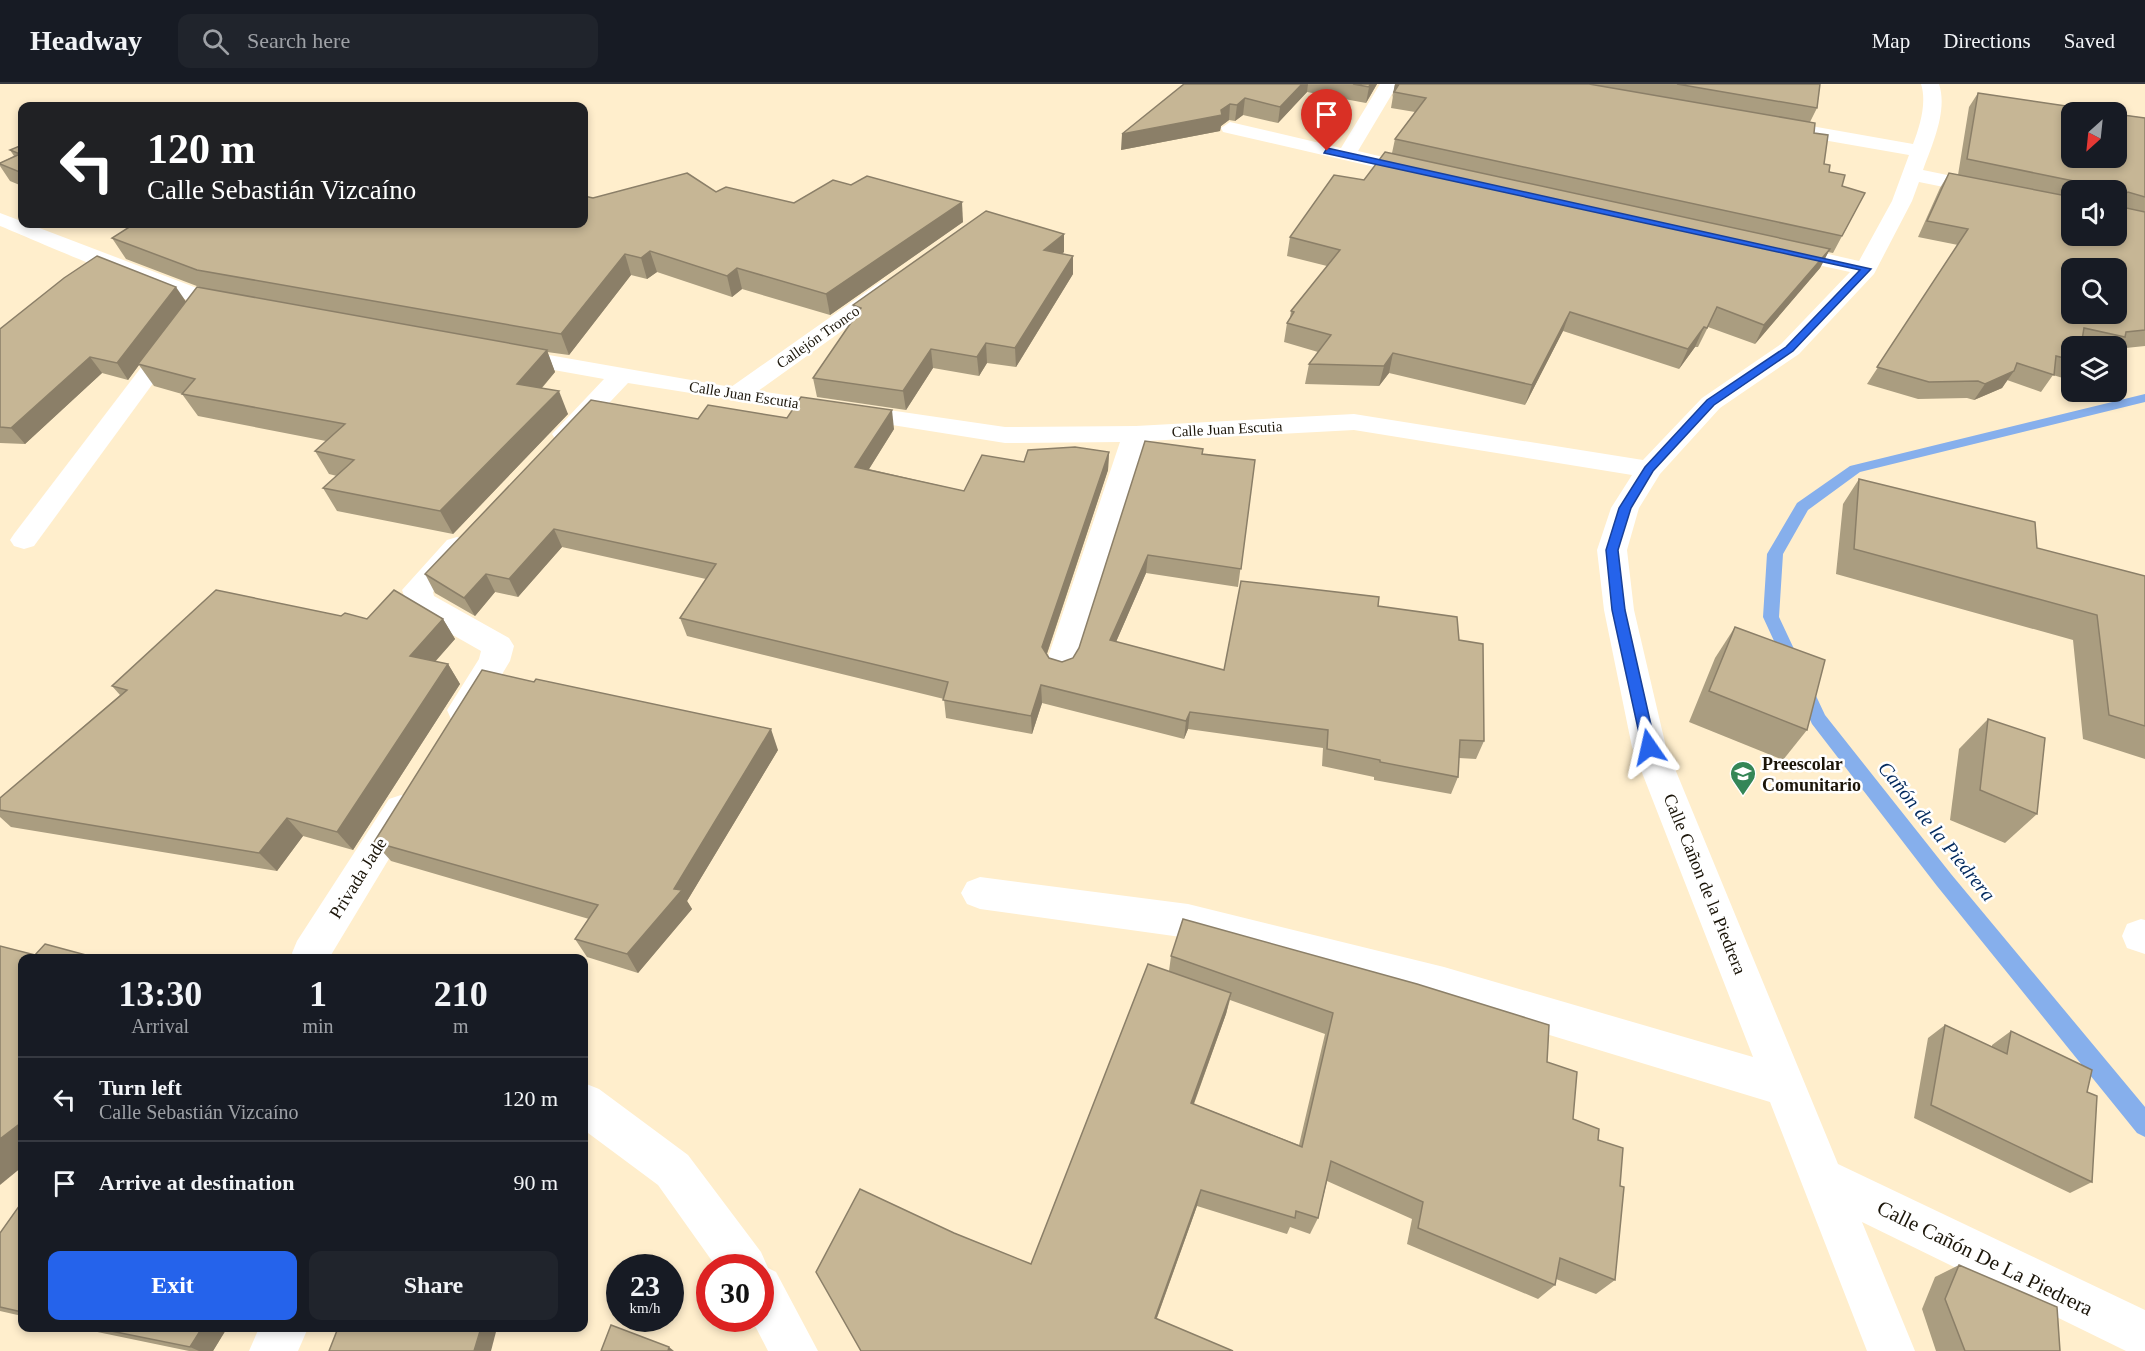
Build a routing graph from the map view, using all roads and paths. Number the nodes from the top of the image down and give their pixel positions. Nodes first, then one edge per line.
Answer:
1 (1389, 84) edge
2 (1930, 84) edge
3 (1768, 125) edge
4 (1230, 128) dead end
5 (1347, 155) junction
6 (1916, 162) junction
7 (1438, 176) edge
8 (2061, 204) edge
9 (0, 219) edge
10 (18, 228) edge
11 (18, 228) edge
12 (1761, 246) edge
13 (1866, 269) junction
14 (910, 271) edge
15 (262, 310) edge
16 (193, 314) junction
17 (482, 350) edge
18 (621, 376) junction
19 (736, 394) junction
20 (1136, 434) junction
21 (548, 453) edge
22 (1649, 469) junction
23 (474, 530) edge
24 (24, 540) dead end
25 (1061, 666) edge
26 (450, 731) edge
27 (418, 782) edge
28 (980, 893) dead end
29 (311, 954) edge
30 (1787, 1087) junction
31 (588, 1107) edge
32 (1824, 1180) junction
33 (735, 1254) edge
34 (774, 1314) edge
35 (282, 1332) edge
36 (2145, 1335) edge
37 (273, 1351) edge
38 (794, 1351) edge
39 (1891, 1351) edge

1 - 5 street
2 - 6 street, Calle Cañon de la Piedrera
3 - 6 street
4 - 5 street
5 - 7 street
6 - 8 street
6 - 13 street, Calle Cañon de la Piedrera
9 - 11 street
10 - 16 street
12 - 13 street
13 - 22 street, Calle Cañon de la Piedrera
14 - 19 street, Callejón Tronco
15 - 16 street
16 - 24 lane
17 - 18 street, Calle Juan Escutia
18 - 19 street, Calle Juan Escutia
18 - 21 street
19 - 20 street, Calle Juan Escutia
20 - 22 street, Calle Juan Escutia
20 - 25 street
22 - 30 street, Calle Cañon de la Piedrera
23 - 26 street
27 - 29 street, Privada Jade
28 - 30 street
30 - 32 street, Calle Cañon de la Piedrera
31 - 33 street
32 - 36 street, Calle Cañón De La Piedrera
32 - 39 street, Calle Cañon de la Piedrera
34 - 38 street
35 - 37 street

